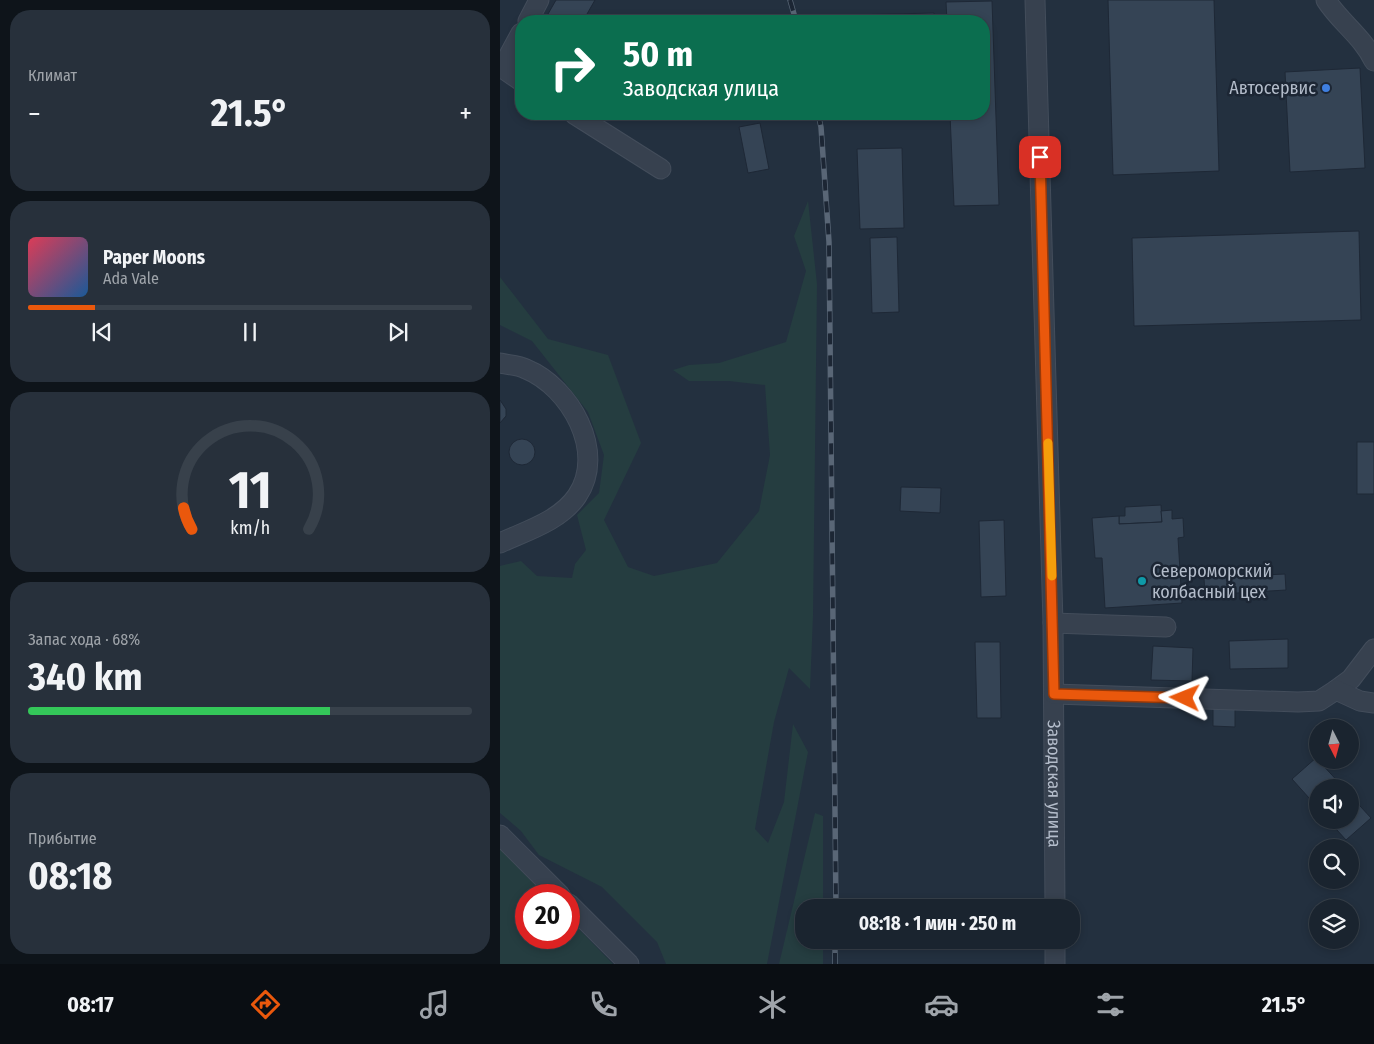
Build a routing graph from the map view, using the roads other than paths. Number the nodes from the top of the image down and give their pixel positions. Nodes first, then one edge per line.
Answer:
1 (539, 0) edge
2 (1035, 0) edge
3 (1326, 0) edge
4 (531, 15) edge
5 (515, 44) edge
6 (1374, 61) edge
7 (501, 68) edge
8 (515, 76) edge
9 (583, 120) edge
10 (661, 169) dead end
11 (500, 363) edge
12 (500, 543) edge
13 (1053, 623) junction
14 (1166, 626) dead end
15 (1374, 649) edge
16 (1336, 690) junction
17 (1054, 694) junction
18 (1374, 703) edge
19 (500, 836) edge
20 (549, 884) edge
21 (1055, 899) edge
22 (580, 915) edge
23 (1055, 949) edge
24 (629, 964) edge
25 (1055, 964) edge

1 - 4 street
2 - 13 street, Заводская улица
3 - 6 street
5 - 7 street
7 - 8 street
9 - 10 street
11 - 12 street
13 - 14 street
13 - 17 street, Заводская улица
15 - 16 street
16 - 17 street
16 - 18 street
17 - 21 street, Заводская улица
19 - 20 street
22 - 24 street
23 - 25 street

